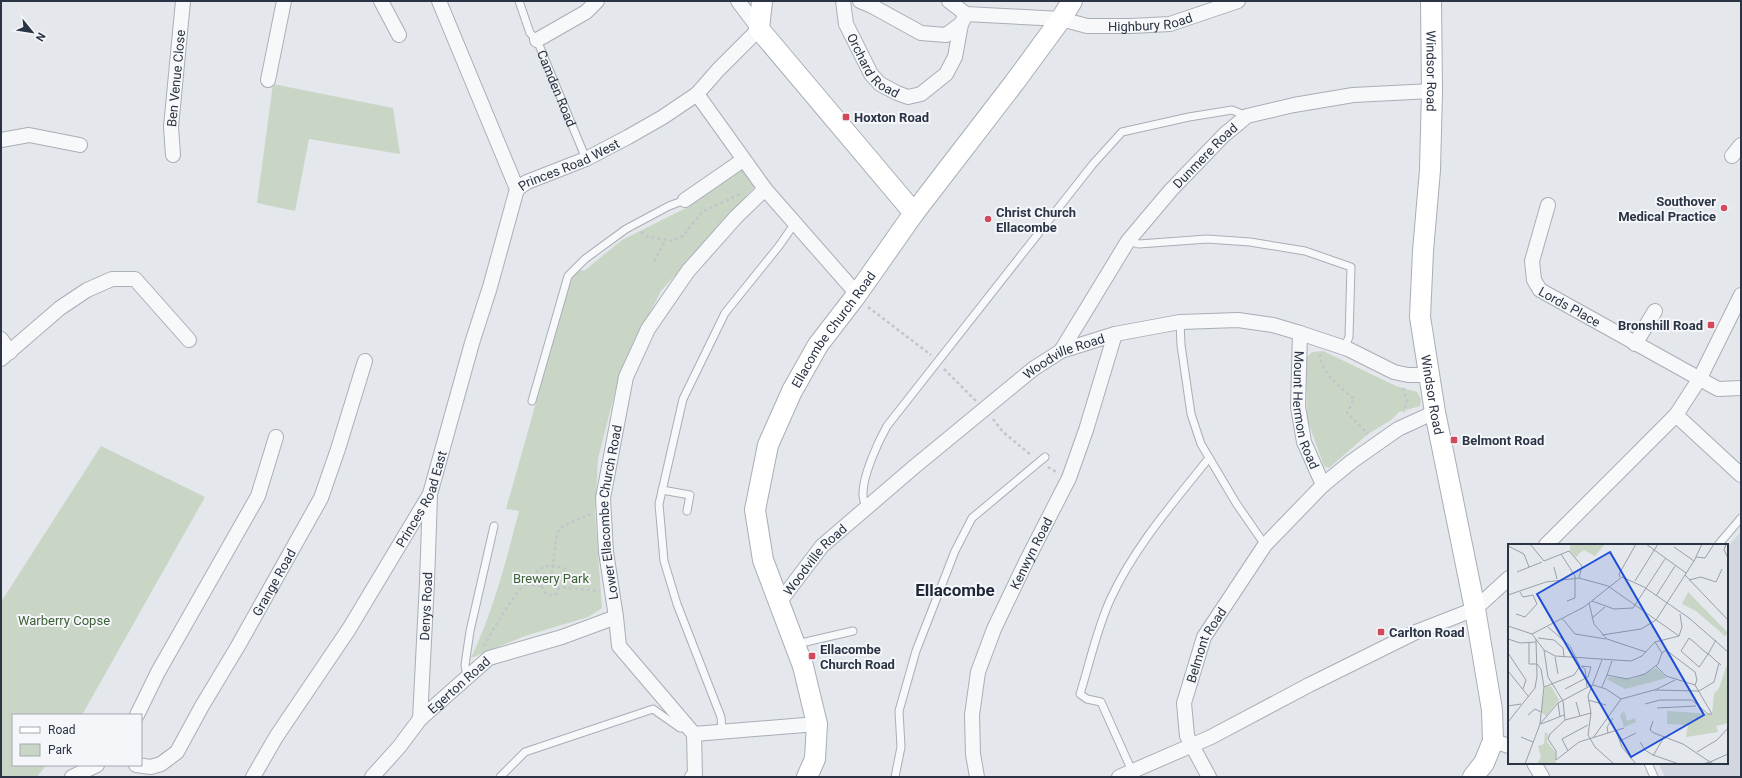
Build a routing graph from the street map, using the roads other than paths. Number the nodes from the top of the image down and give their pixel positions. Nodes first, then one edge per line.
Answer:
1 (183, 1) edge
2 (282, 1) edge
3 (381, 1) edge
4 (439, 1) edge
5 (519, 1) edge
6 (597, 1) edge
7 (738, 1) edge
8 (762, 1) edge
9 (843, 1) edge
10 (860, 1) edge
11 (949, 1) edge
12 (1072, 1) edge
13 (1238, 1) edge
14 (1431, 1) edge
15 (964, 19) junction
16 (1061, 19) junction
17 (759, 29) junction
18 (399, 35) dead end
19 (537, 40) junction
20 (268, 80) dead end
21 (1432, 91) junction
22 (697, 94) junction
23 (1247, 116) junction
24 (1, 140) edge
25 (80, 145) dead end
26 (173, 155) dead end
27 (586, 159) junction
28 (743, 160) junction
29 (764, 187) junction
30 (517, 189) junction
31 (685, 200) joint
32 (1548, 205) dead end
33 (914, 213) junction
34 (795, 223) junction
35 (1128, 241) junction
36 (856, 295) junction
37 (1741, 295) edge
38 (1655, 311) dead end
39 (1180, 322) junction
40 (1300, 333) junction
41 (1115, 334) junction
42 (1, 339) edge
43 (189, 340) dead end
44 (1635, 344) junction
45 (1344, 348) junction
46 (1060, 351) junction
47 (5, 355) edge
48 (365, 361) dead end
49 (1430, 375) junction
50 (1700, 378) junction
51 (1741, 388) edge
52 (532, 401) dead end
53 (1435, 412) junction
54 (1676, 415) junction
55 (276, 437) dead end
56 (1045, 457) dead end
57 (1209, 458) junction
58 (1741, 475) edge
59 (1323, 485) junction
60 (662, 490) junction
61 (430, 494) junction
62 (866, 508) junction
63 (687, 510) dead end
64 (1741, 518) edge
65 (494, 526) dead end
66 (1547, 544) edge
67 (1719, 544) edge
68 (1266, 545) junction
69 (1508, 579) edge
70 (778, 604) junction
71 (1475, 609) junction
72 (616, 617) junction
73 (853, 631) dead end
74 (795, 645) junction
75 (467, 678) junction
76 (137, 714) edge
77 (420, 719) junction
78 (817, 724) junction
79 (691, 731) junction
80 (722, 731) junction
81 (1501, 744) edge
82 (1192, 745) junction
83 (1535, 764) edge
84 (1648, 764) edge
85 (95, 766) edge
86 (142, 766) edge
87 (1126, 774) edge
88 (72, 777) edge
89 (254, 777) edge
90 (372, 777) edge
91 (500, 777) edge
92 (695, 777) edge
93 (807, 777) edge
94 (895, 777) edge
95 (977, 777) edge
96 (1209, 777) edge
97 (1473, 777) edge
98 (1542, 777) edge
99 (1654, 777) edge

1 - 26 street, Ben Venue Close
2 - 20 street
3 - 18 street
4 - 30 street, Princes Road West
5 - 19 lane
6 - 19 street, Camden Road
7 - 17 street
8 - 17 street
9 - 15 street, Orchard Road
10 - 15 street
11 - 15 street
12 - 16 street, Ellacombe Church Road
13 - 16 street, Highbury Road
14 - 21 street, Windsor Road
15 - 16 street, Highbury Road
16 - 33 street, Ellacombe Church Road
17 - 22 street, Princes Road West
17 - 33 street
19 - 27 lane, Camden Road
21 - 23 street, Dunmere Road
21 - 49 street, Windsor Road
22 - 27 street, Princes Road West
22 - 28 street
23 - 35 street, Dunmere Road
23 - 62 lane
24 - 25 street
27 - 30 street, Princes Road West
28 - 29 street
28 - 31 street
29 - 34 street
29 - 72 street, Lower Ellacombe Church Road
30 - 61 street, Princes Road East
31 - 52 lane
32 - 44 street, Lords Place
33 - 36 street, Ellacombe Church Road
34 - 36 street
34 - 60 lane
35 - 45 lane
35 - 46 street, Dunmere Road
36 - 70 street, Ellacombe Church Road
37 - 50 street
38 - 44 street
39 - 40 street, Woodville Road
39 - 41 street, Woodville Road
39 - 57 lane
40 - 45 street, Woodville Road
40 - 59 street, Mount Hermon Road
41 - 46 street, Woodville Road
41 - 95 street, Kenwyn Road
42 - 47 street
43 - 47 street
44 - 50 street, Lords Place
45 - 49 street, Woodville Road
46 - 62 street, Woodville Road
48 - 86 street, Grange Road
49 - 53 street, Windsor Road
50 - 51 street, Lords Place
50 - 54 street
53 - 59 street, Belmont Road
53 - 71 street, Windsor Road
54 - 58 street
54 - 66 street
55 - 76 street
56 - 94 lane
57 - 68 lane
57 - 87 lane
59 - 68 street, Belmont Road
60 - 63 lane
60 - 80 lane
61 - 77 street, Denys Road
61 - 89 street, Princes Road East
62 - 70 street, Woodville Road
64 - 67 lane
65 - 75 lane
68 - 82 street, Belmont Road
69 - 71 street
70 - 74 street, Ellacombe Church Road
71 - 81 street, Windsor Road
71 - 82 street
72 - 75 street, Egerton Road
72 - 79 street, Lower Ellacombe Church Road
73 - 74 lane
74 - 78 street, Ellacombe Church Road
75 - 77 street, Egerton Road
77 - 90 street, Egerton Road
78 - 80 street
78 - 93 street, Ellacombe Church Road
79 - 80 street
79 - 91 lane
79 - 92 street
81 - 97 street, Windsor Road
82 - 87 street
82 - 96 street, Belmont Road
83 - 98 street
84 - 99 lane
85 - 88 street

